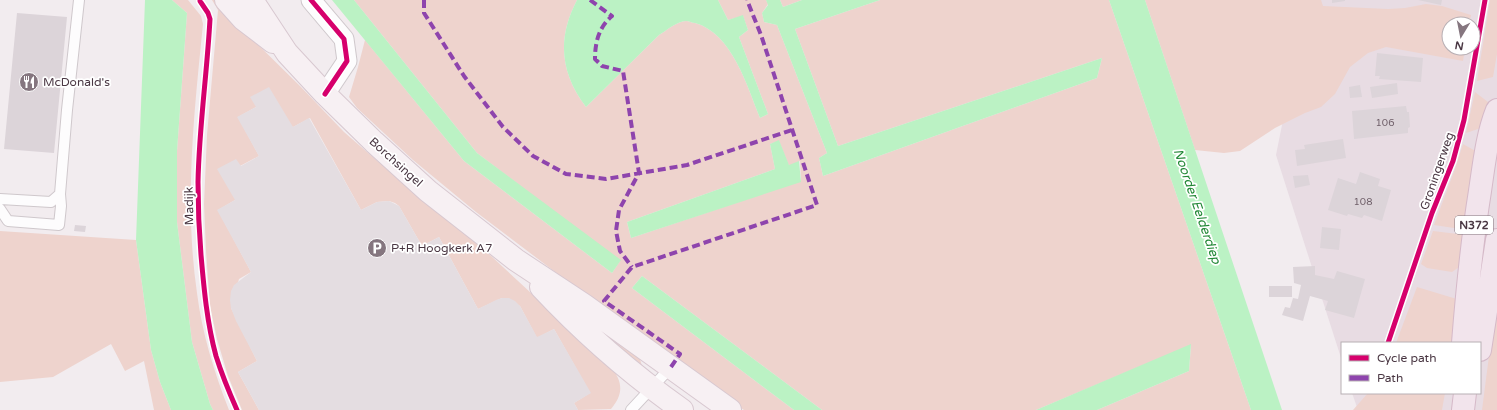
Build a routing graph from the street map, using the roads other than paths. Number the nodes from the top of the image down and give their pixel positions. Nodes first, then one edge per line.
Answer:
1 (79, 0) edge
2 (226, 0) edge
3 (252, 0) edge
4 (312, 0) edge
5 (287, 52) junction
6 (325, 94) junction
7 (1497, 110) edge
8 (60, 194) junction
9 (0, 199) edge
10 (0, 209) edge
11 (1497, 240) edge
12 (516, 260) junction
13 (1463, 342) edge
14 (1481, 344) edge
15 (671, 367) junction
16 (651, 388) junction
17 (1465, 394) edge
18 (631, 410) edge
19 (682, 410) edge
20 (730, 410) edge
21 (1463, 410) edge

1 - 8 lane
2 - 5 main road, Borchsingel
3 - 5 main road, Borchsingel
4 - 6 street
5 - 6 main road, Borchsingel
6 - 12 main road, Borchsingel
7 - 13 main road, N372
8 - 9 lane
8 - 10 lane
11 - 14 main road, N372
12 - 15 main road, Borchsingel
12 - 16 main road, Borchsingel
15 - 16 lane
15 - 20 main road, Borchsingel
16 - 18 lane
16 - 19 main road, Borchsingel
17 - 21 main road

